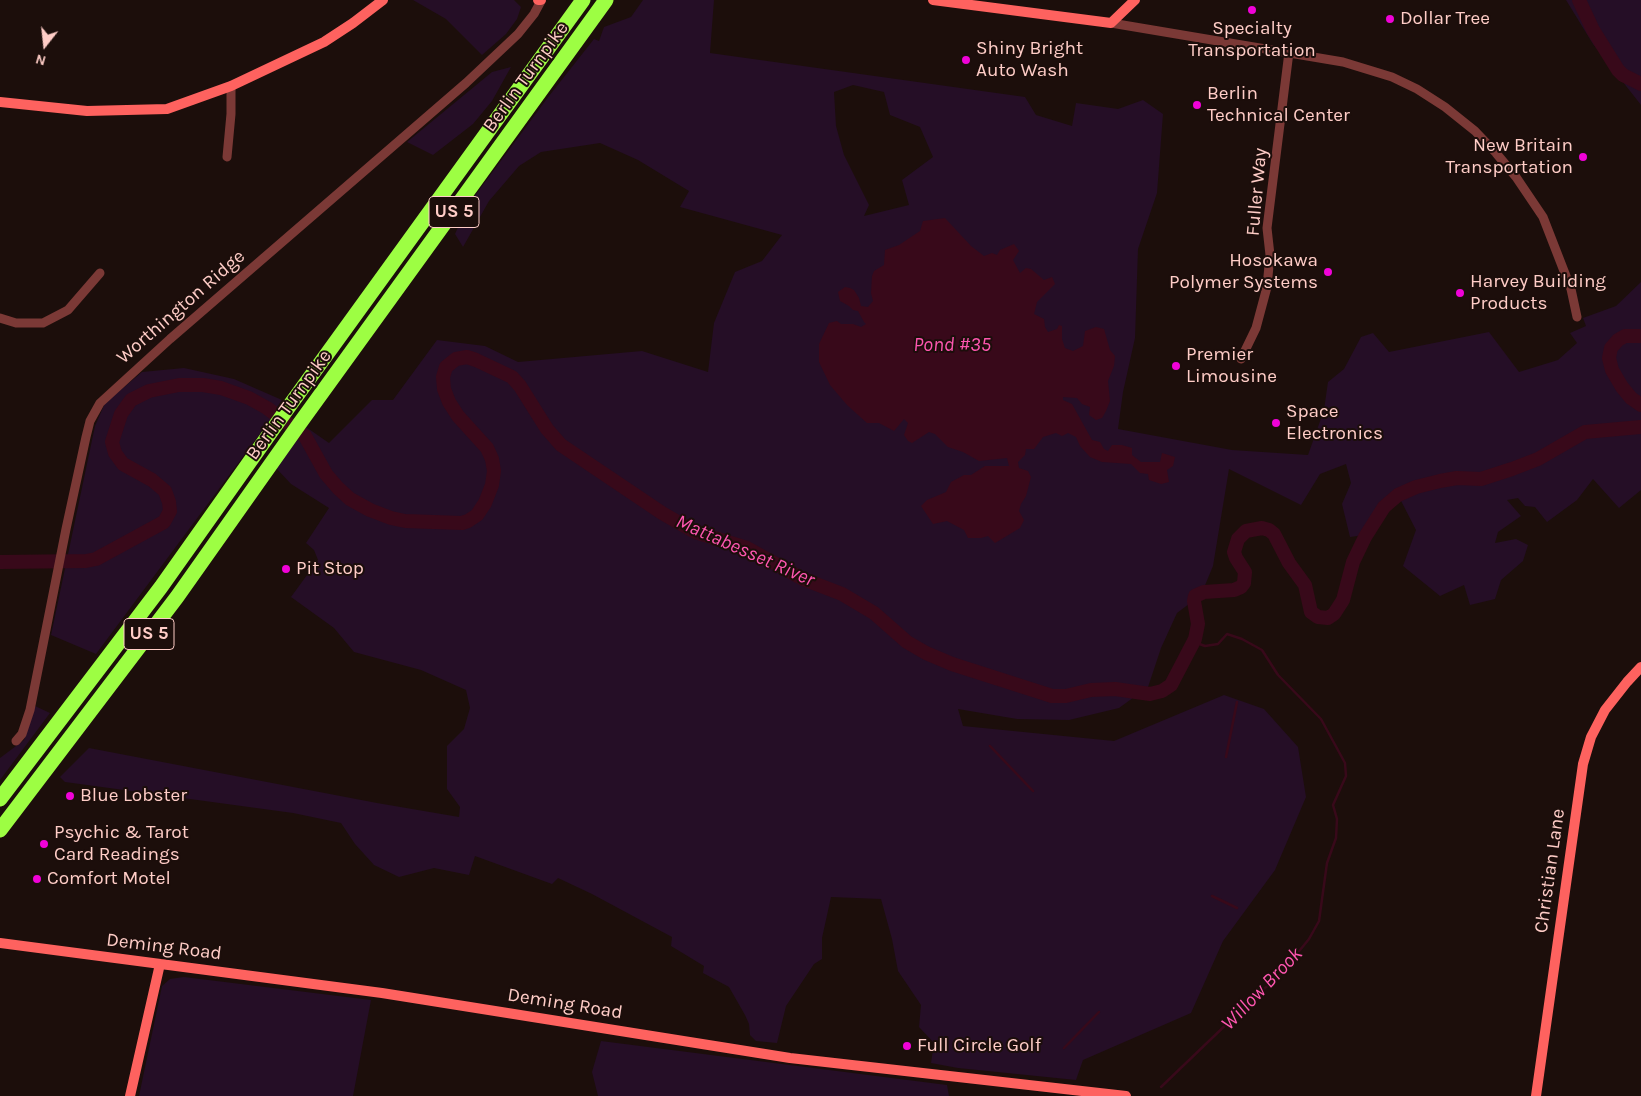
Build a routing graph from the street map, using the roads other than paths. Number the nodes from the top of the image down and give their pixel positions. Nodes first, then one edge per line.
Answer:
1 (382, 0) edge
2 (540, 0) edge
3 (583, 0) edge
4 (606, 0) edge
5 (933, 0) edge
6 (1135, 0) edge
7 (1111, 23) junction
8 (1289, 52) junction
9 (231, 86) junction
10 (0, 102) edge
11 (227, 157) dead end
12 (100, 273) dead end
13 (1577, 316) dead end
14 (0, 318) edge
15 (1241, 359) dead end
16 (1641, 667) edge
17 (16, 741) dead end
18 (0, 799) edge
19 (0, 830) edge
20 (0, 943) edge
21 (160, 964) junction
22 (130, 1096) edge
23 (1126, 1096) edge
24 (1536, 1096) edge

1 - 9 street
2 - 17 street, Worthington Ridge
3 - 18 highway, Berlin Turnpike / US 5
4 - 19 highway, Berlin Turnpike / US 5
5 - 7 street
6 - 7 street
7 - 8 street
8 - 13 street
8 - 15 street, Fuller Way
9 - 10 street
9 - 11 street
12 - 14 street
16 - 24 street, Christian Lane
20 - 21 street, Deming Road
21 - 22 street
21 - 23 street, Deming Road

